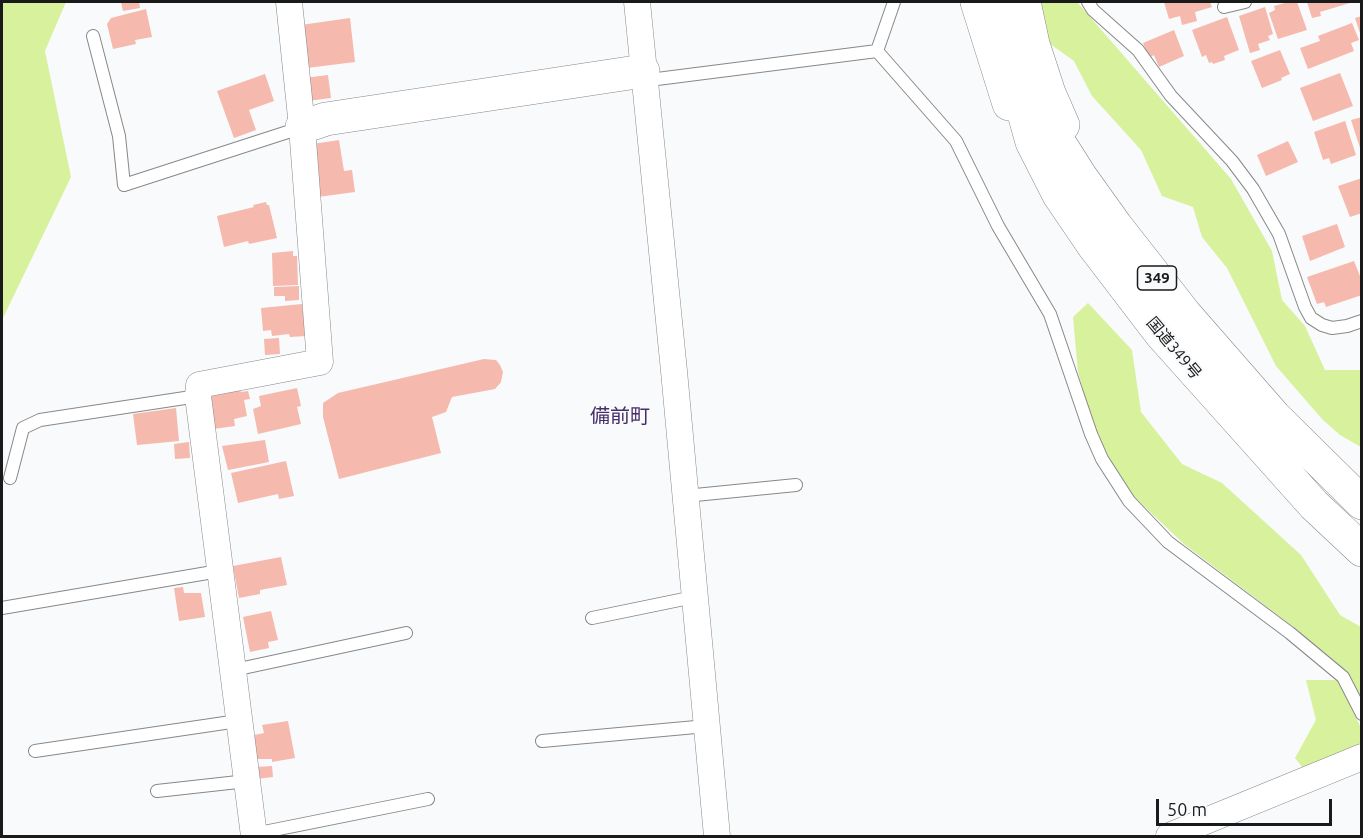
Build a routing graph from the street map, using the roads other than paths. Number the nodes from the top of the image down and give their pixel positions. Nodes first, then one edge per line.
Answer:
1 (289, 2) edge
2 (637, 2) edge
3 (894, 2) edge
4 (977, 2) edge
5 (999, 2) edge
6 (1024, 2) edge
7 (1088, 2) edge
8 (1245, 2) edge
9 (1224, 8) dead end
10 (93, 36) dead end
11 (1009, 48) junction
12 (878, 51) junction
13 (643, 71) junction
14 (302, 127) junction
15 (1059, 195) junction
16 (1116, 226) junction
17 (1362, 321) edge
18 (198, 396) junction
19 (10, 478) dead end
20 (796, 485) dead end
21 (685, 496) junction
22 (1362, 503) edge
23 (1362, 550) edge
24 (219, 571) junction
25 (694, 597) junction
26 (2, 608) edge
27 (592, 618) dead end
28 (406, 633) dead end
29 (234, 670) junction
30 (1362, 714) edge
31 (238, 721) junction
32 (707, 726) junction
33 (542, 741) dead end
34 (35, 751) dead end
35 (1362, 757) edge
36 (247, 781) junction
37 (157, 791) dead end
38 (428, 799) dead end
39 (254, 836) edge
40 (717, 837) edge
41 (1170, 837) edge

1 - 14 street
2 - 13 street
3 - 12 lane
4 - 15 main road
5 - 11 main road, 国道349号 / 349
6 - 16 main road
7 - 17 lane
8 - 9 lane
10 - 14 lane
11 - 15 main road, 国道349号 / 349
11 - 16 main road, 国道349号 / 349
12 - 13 lane
12 - 30 lane
13 - 14 main road
13 - 21 street
14 - 18 street
15 - 23 main road, 国道349号 / 349
16 - 22 main road, 国道349号 / 349
18 - 19 lane
18 - 24 street
20 - 21 lane
21 - 25 street
24 - 26 lane
24 - 29 street
25 - 27 lane
25 - 32 street
28 - 29 lane
29 - 31 street
31 - 34 lane
31 - 36 street
32 - 33 lane
32 - 40 street
35 - 41 street
36 - 37 lane
36 - 39 street
38 - 39 lane

